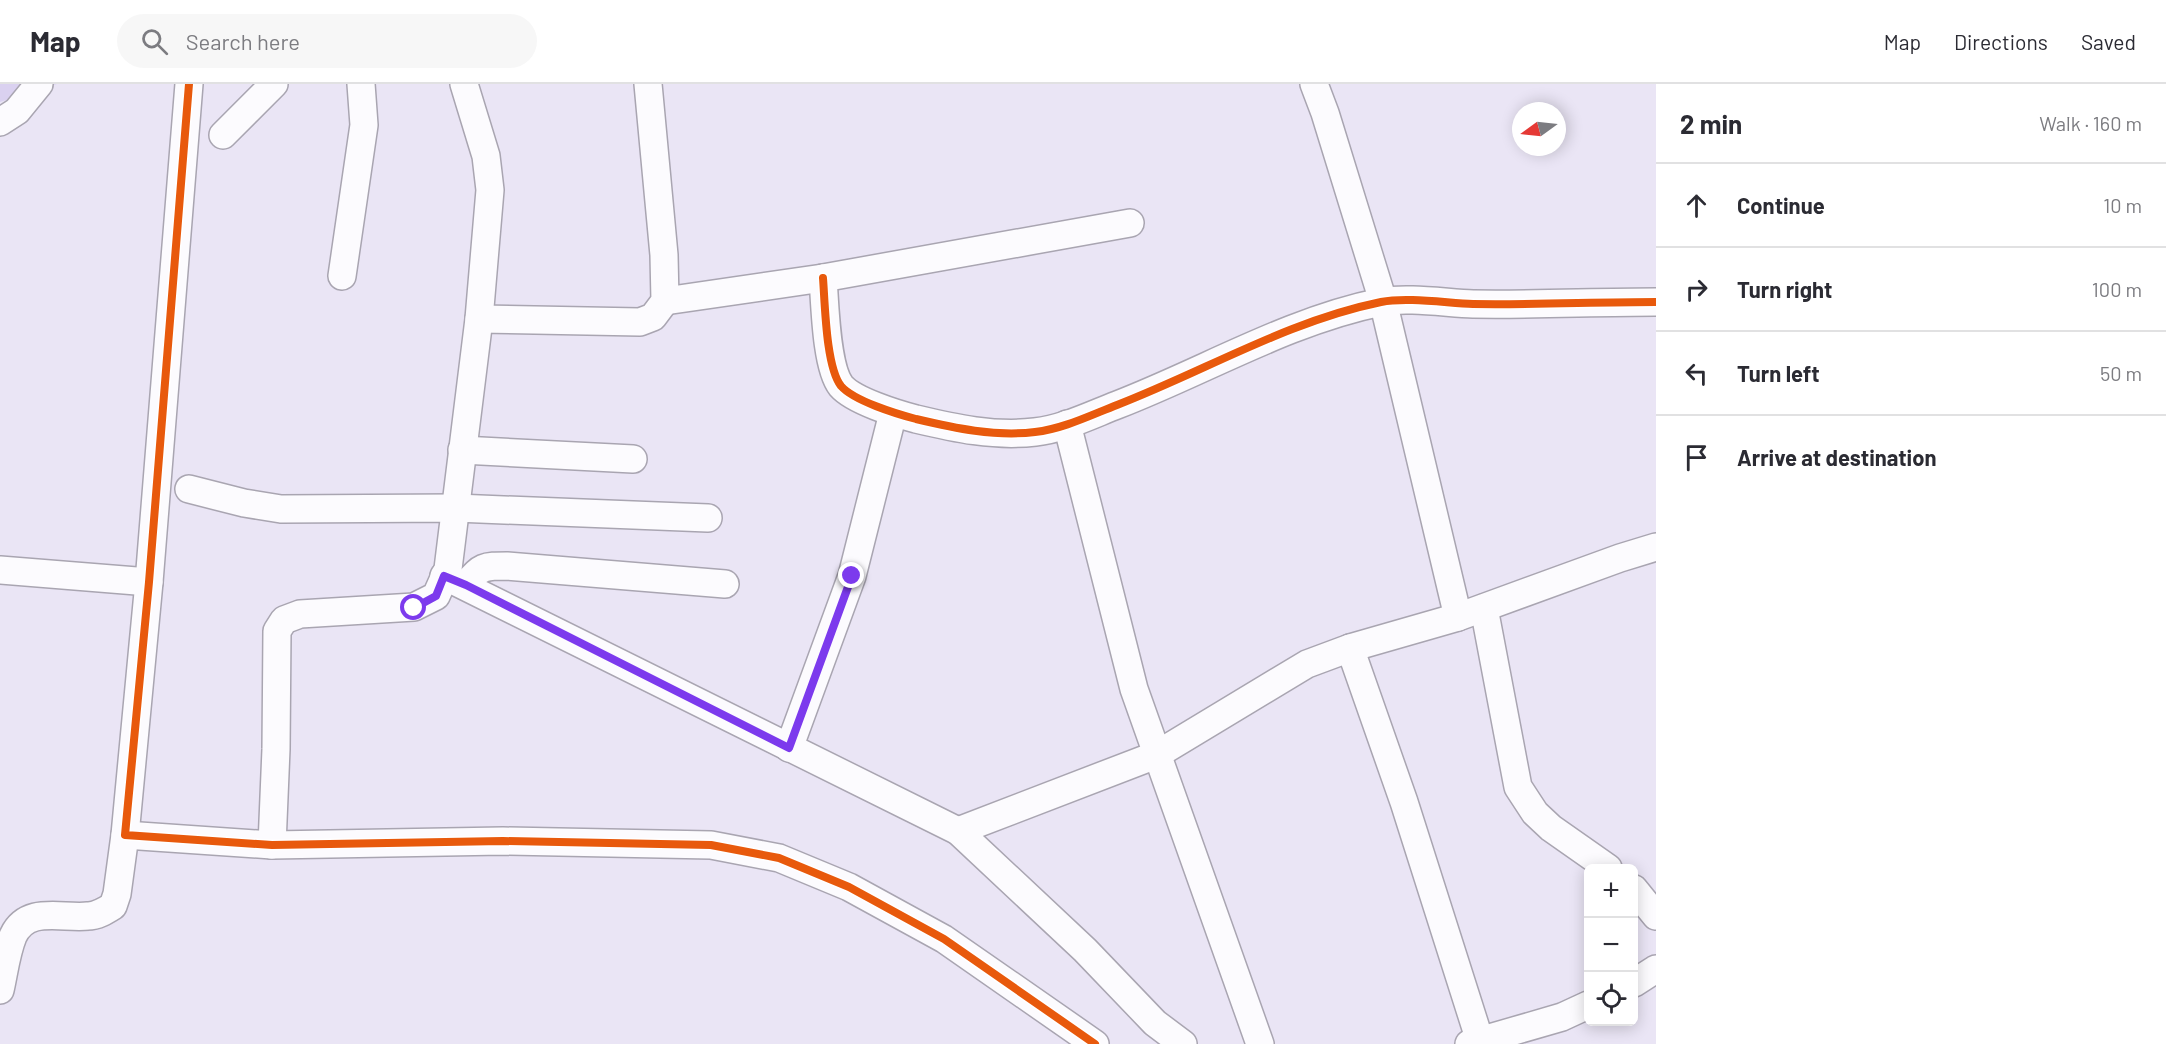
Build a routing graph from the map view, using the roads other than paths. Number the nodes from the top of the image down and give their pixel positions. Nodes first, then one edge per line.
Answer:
1 (39, 84) edge
2 (189, 84) edge
3 (274, 84) edge
4 (361, 84) edge
5 (464, 84) edge
6 (648, 84) edge
7 (1314, 84) edge
8 (0, 122) edge
9 (223, 135) dead end
10 (1130, 224) dead end
11 (342, 276) dead end
12 (823, 278) junction
13 (1383, 301) junction
14 (665, 302) junction
15 (1656, 302) edge
16 (478, 319) junction
17 (893, 413) junction
18 (1067, 424) junction
19 (462, 450) junction
20 (633, 459) dead end
21 (189, 489) dead end
22 (456, 508) junction
23 (708, 518) dead end
24 (1655, 552) edge
25 (0, 570) edge
26 (455, 581) junction
27 (148, 582) junction
28 (725, 584) dead end
29 (1484, 608) junction
30 (1458, 617) junction
31 (1350, 648) junction
32 (789, 748) junction
33 (1156, 755) junction
34 (958, 831) junction
35 (125, 835) junction
36 (272, 845) junction
37 (1602, 864) edge
38 (1638, 894) edge
39 (1656, 916) edge
40 (1656, 969) edge
41 (1638, 980) edge
42 (0, 990) edge
43 (1584, 1007) edge
44 (1474, 1042) edge
45 (1095, 1044) edge
46 (1184, 1044) edge
47 (1260, 1044) edge

1 - 8 street
2 - 27 street
3 - 9 street
4 - 11 street
5 - 16 street
6 - 14 street
7 - 13 street
10 - 12 street
12 - 14 street
12 - 17 street
13 - 15 street
13 - 18 street
13 - 30 street
14 - 16 street
16 - 19 street
17 - 18 street
17 - 32 street
18 - 33 street
19 - 20 street
19 - 22 street
21 - 22 street
22 - 23 street
22 - 26 street
24 - 29 street
25 - 27 street
26 - 28 street
26 - 32 street
26 - 36 street
27 - 35 street
29 - 30 street
29 - 37 street
30 - 31 street
31 - 33 street
31 - 44 street
32 - 34 street
33 - 34 street
33 - 47 street
34 - 46 street
35 - 36 street
35 - 42 street
36 - 45 street
38 - 39 street
40 - 41 street
43 - 44 street

